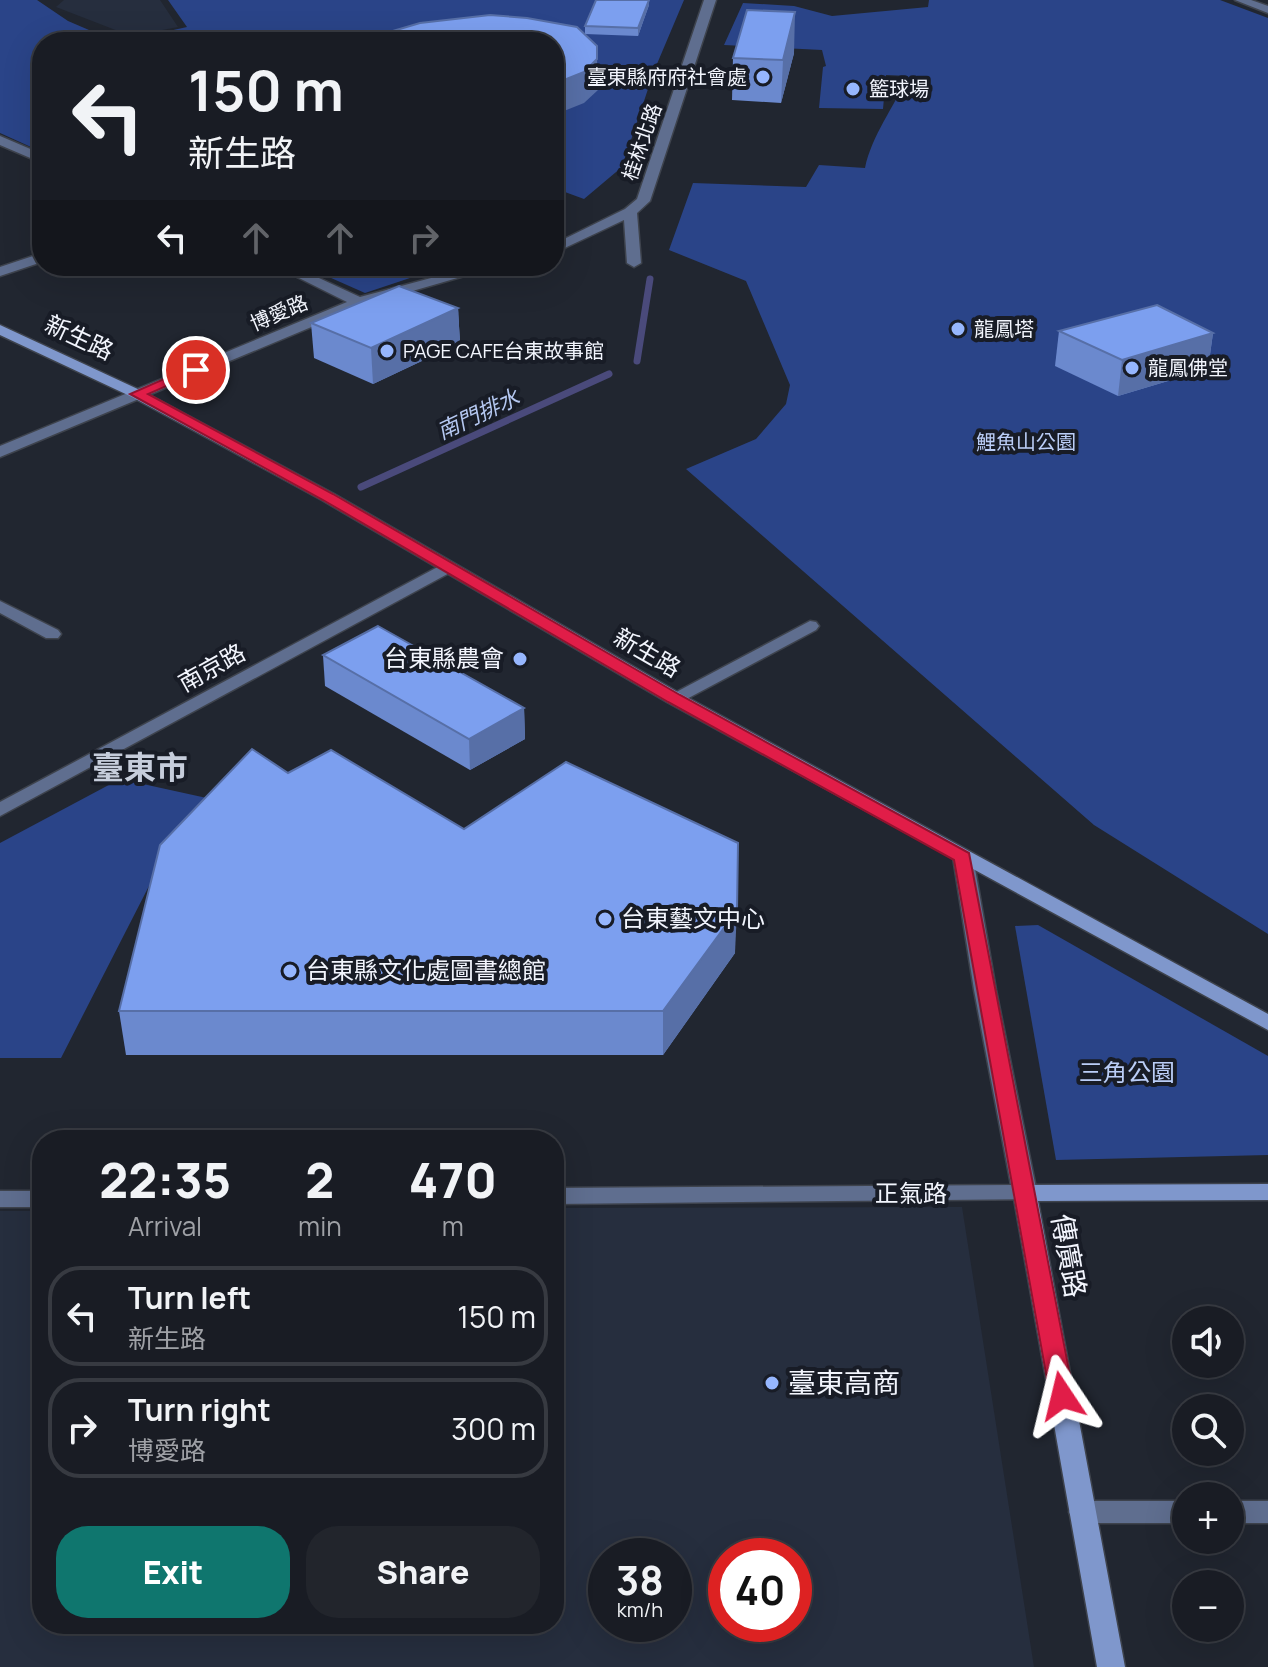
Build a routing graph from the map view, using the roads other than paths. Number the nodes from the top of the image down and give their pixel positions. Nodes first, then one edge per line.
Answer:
1 (710, 0) edge
2 (1241, 0) edge
3 (1267, 9) edge
4 (0, 140) edge
5 (32, 154) edge
6 (630, 212) junction
7 (564, 244) edge
8 (32, 261) edge
9 (634, 263) dead end
10 (0, 272) edge
11 (303, 276) edge
12 (455, 276) edge
13 (359, 302) junction
14 (0, 329) edge
15 (137, 394) junction
16 (0, 452) edge
17 (447, 567) junction
18 (0, 606) edge
19 (810, 626) dead end
20 (52, 634) dead end
21 (674, 698) junction
22 (0, 810) edge
23 (963, 857) junction
24 (1268, 1023) edge
25 (1268, 1192) edge
26 (1025, 1193) junction
27 (564, 1196) edge
28 (0, 1199) edge
29 (32, 1199) edge
30 (1083, 1512) junction
31 (1172, 1512) edge
32 (1244, 1512) edge
33 (1268, 1512) edge
34 (1111, 1667) edge

1 - 6 street, 桂林北路
2 - 3 street
4 - 5 street
6 - 7 street, 桂林北路
6 - 9 street
8 - 10 street
11 - 13 street
12 - 13 street, 博愛路
13 - 15 street, 博愛路
14 - 15 street, 新生路
15 - 16 street, 博愛路
15 - 17 street, 新生路
17 - 21 street, 新生路
17 - 22 street, 南京路
18 - 20 street
19 - 21 street
21 - 23 street, 新生路
23 - 24 street, 新生路
23 - 26 street, 傳廣路
25 - 26 street, 正氣路
26 - 27 street, 正氣路
26 - 30 street, 傳廣路
28 - 29 street
30 - 31 street
30 - 34 street, 傳廣路
32 - 33 street

